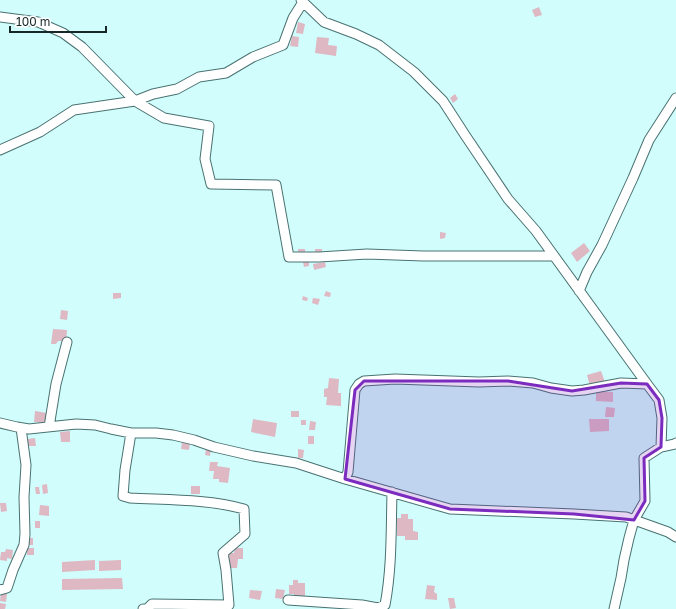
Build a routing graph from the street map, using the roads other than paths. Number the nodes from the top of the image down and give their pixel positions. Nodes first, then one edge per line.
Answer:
1 (302, 1) edge
2 (0, 17) edge
3 (676, 98) edge
4 (135, 101) junction
5 (0, 150) edge
6 (554, 256) junction
7 (579, 291) junction
8 (67, 342) dead end
9 (647, 384) junction
10 (0, 423) edge
11 (50, 427) junction
12 (21, 428) junction
13 (131, 433) junction
14 (676, 444) edge
15 (661, 447) junction
16 (346, 479) junction
17 (392, 492) junction
18 (634, 520) junction
19 (676, 537) edge
20 (0, 590) edge
21 (288, 600) dead end
22 (143, 609) edge
23 (614, 609) edge

1 - 4 street
1 - 6 street
2 - 4 street
3 - 7 street
4 - 5 street
4 - 6 street
6 - 7 street
7 - 9 street
8 - 11 street
9 - 15 street
9 - 16 street
10 - 12 street
11 - 12 street
11 - 13 street
12 - 20 street
13 - 16 street
13 - 22 street
14 - 15 street
15 - 18 street
16 - 17 street
17 - 18 street
17 - 21 street
18 - 19 street
18 - 23 street

